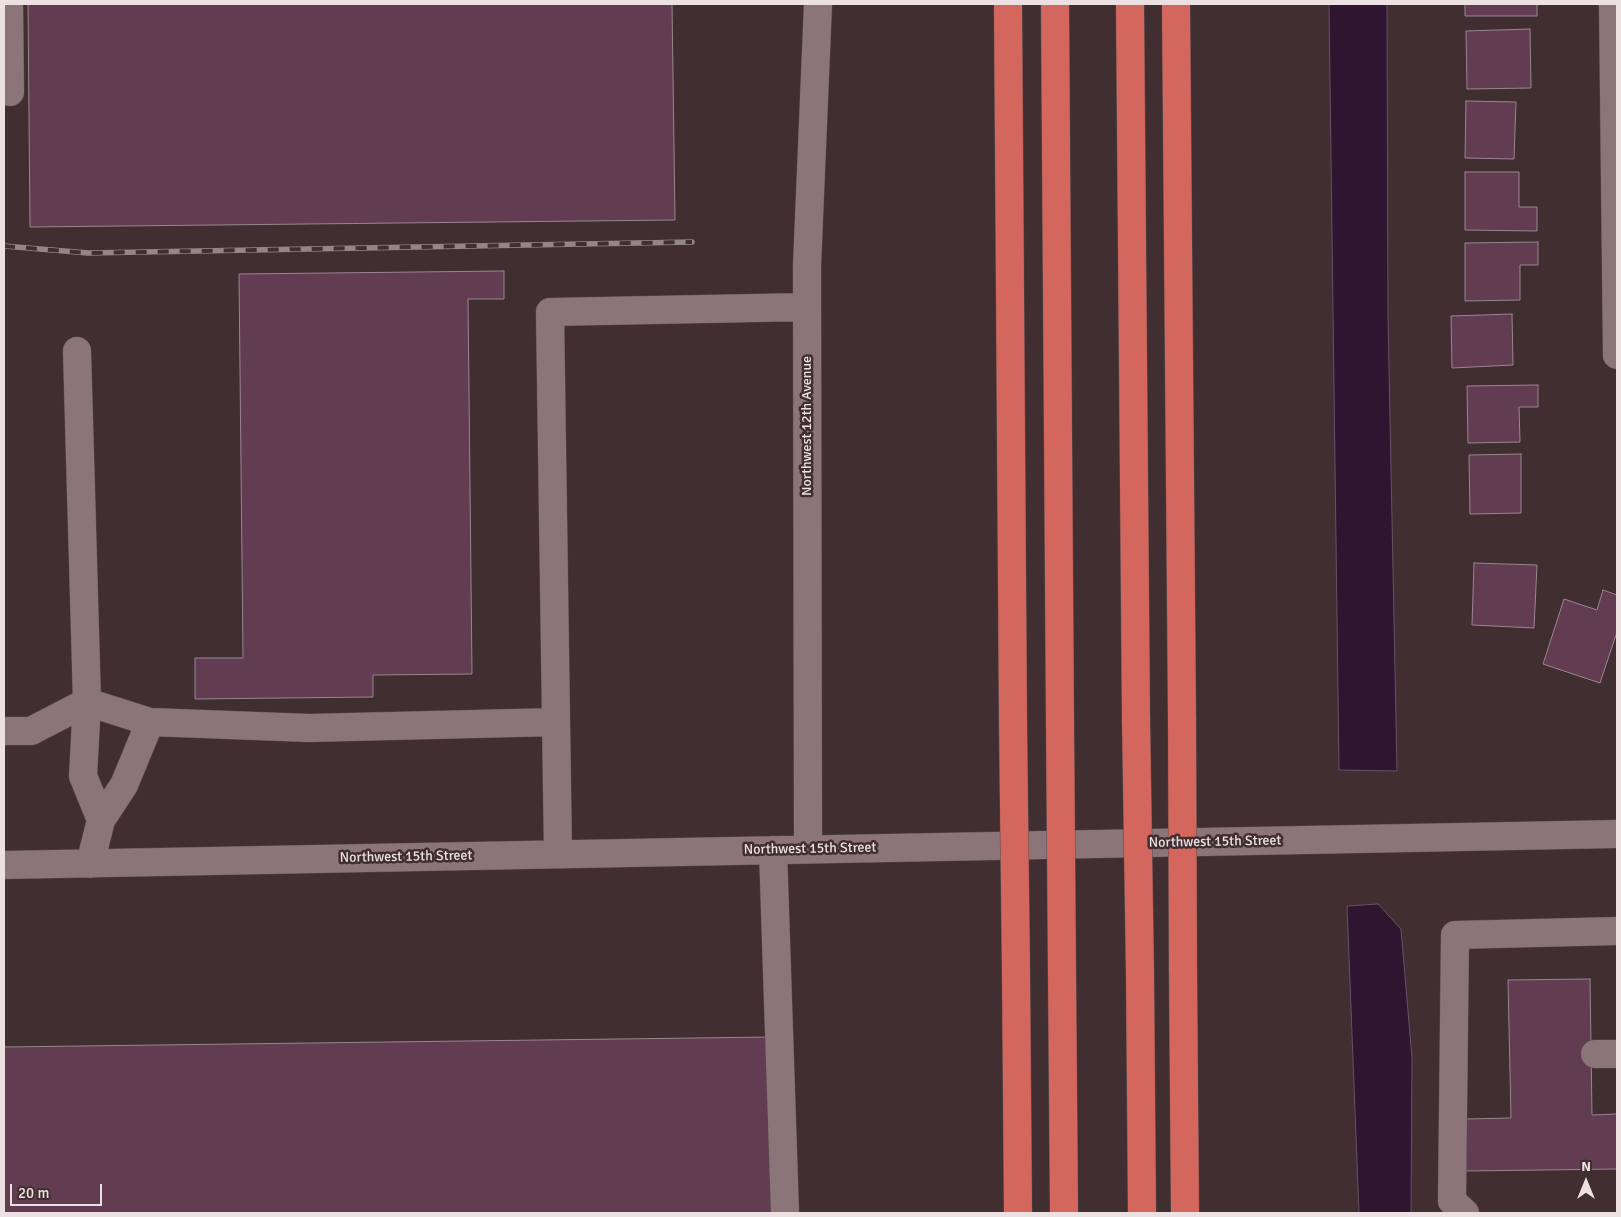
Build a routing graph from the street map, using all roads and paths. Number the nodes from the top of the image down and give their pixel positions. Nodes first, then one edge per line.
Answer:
1 (10, 4) edge
2 (818, 4) edge
3 (1008, 4) edge
4 (1055, 4) edge
5 (1130, 4) edge
6 (1176, 4) edge
7 (1613, 4) edge
8 (10, 92) dead end
9 (807, 307) junction
10 (77, 351) dead end
11 (1617, 355) edge
12 (87, 702) junction
13 (150, 722) junction
14 (556, 722) junction
15 (4, 731) edge
16 (101, 820) junction
17 (1617, 834) edge
18 (808, 849) junction
19 (773, 850) junction
20 (558, 854) junction
21 (90, 864) junction
22 (4, 866) edge
23 (1617, 931) edge
24 (785, 1213) edge
25 (1018, 1213) edge
26 (1064, 1213) edge
27 (1142, 1213) edge
28 (1185, 1213) edge
29 (1465, 1213) edge

1 - 8 street
2 - 9 street, Northwest 12th Avenue
3 - 25 highway, bridge
4 - 26 highway, bridge
5 - 27 highway, bridge
6 - 28 highway, bridge
7 - 11 street
9 - 14 street
9 - 18 street, Northwest 12th Avenue
10 - 12 street
12 - 13 street
12 - 15 street
12 - 16 street
13 - 14 street
13 - 16 street
14 - 20 street
16 - 21 street
17 - 18 street, Northwest 15th Street
18 - 19 street, Northwest 15th Street
19 - 20 street, Northwest 15th Street
19 - 24 street
20 - 21 street, Northwest 15th Street
21 - 22 street, Northwest 15th Street
23 - 29 street

